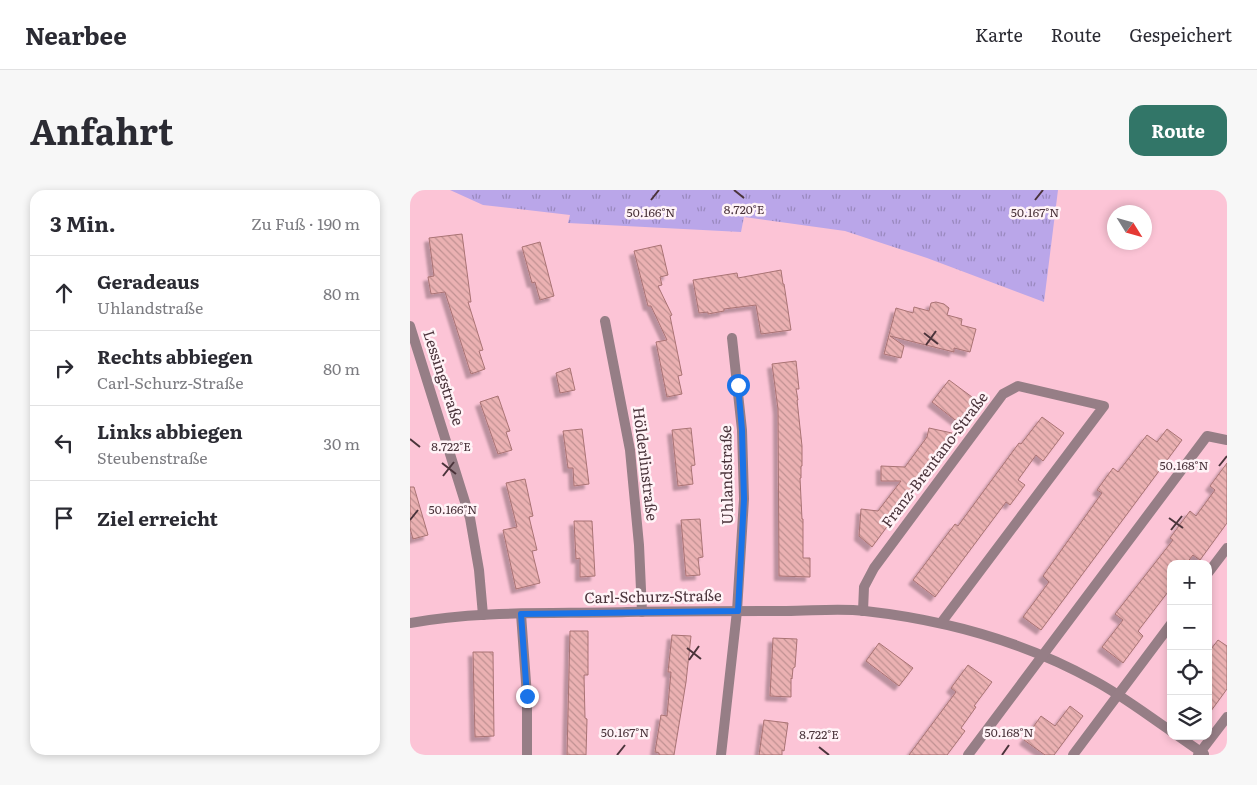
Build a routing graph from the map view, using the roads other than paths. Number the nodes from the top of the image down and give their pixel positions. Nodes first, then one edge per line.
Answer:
1 (605, 321) dead end
2 (410, 326) edge
3 (732, 338) dead end
4 (1227, 440) edge
5 (1227, 548) edge
6 (1212, 568) edge
7 (738, 611) junction
8 (863, 611) junction
9 (642, 612) junction
10 (521, 614) junction
11 (483, 615) junction
12 (410, 623) edge
13 (942, 623) junction
14 (1167, 629) edge
15 (1042, 655) junction
16 (1119, 695) junction
17 (1227, 717) edge
18 (1167, 728) edge
19 (1183, 740) edge
20 (1201, 754) edge
21 (526, 755) edge
22 (721, 755) edge
23 (968, 755) edge
24 (1073, 755) edge

1 - 9 street, Hölderlinstraße
2 - 11 street, Lessingstraße
3 - 7 street, Uhlandstraße
4 - 15 street
5 - 6 street
7 - 8 street, Carl-Schurz-Straße
7 - 9 street, Carl-Schurz-Straße
7 - 22 street, Uhlandstraße
8 - 13 street, Carl-Schurz-Straße
8 - 13 street, Franz-Brentano-Straße
9 - 10 street, Carl-Schurz-Straße
10 - 11 street, Carl-Schurz-Straße
10 - 21 street
11 - 12 street, Carl-Schurz-Straße
13 - 15 street, Carl-Schurz-Straße
14 - 16 street
15 - 16 street, Carl-Schurz-Straße
15 - 23 street
16 - 18 street, Carl-Schurz-Straße
16 - 24 street
17 - 20 street
19 - 20 street

